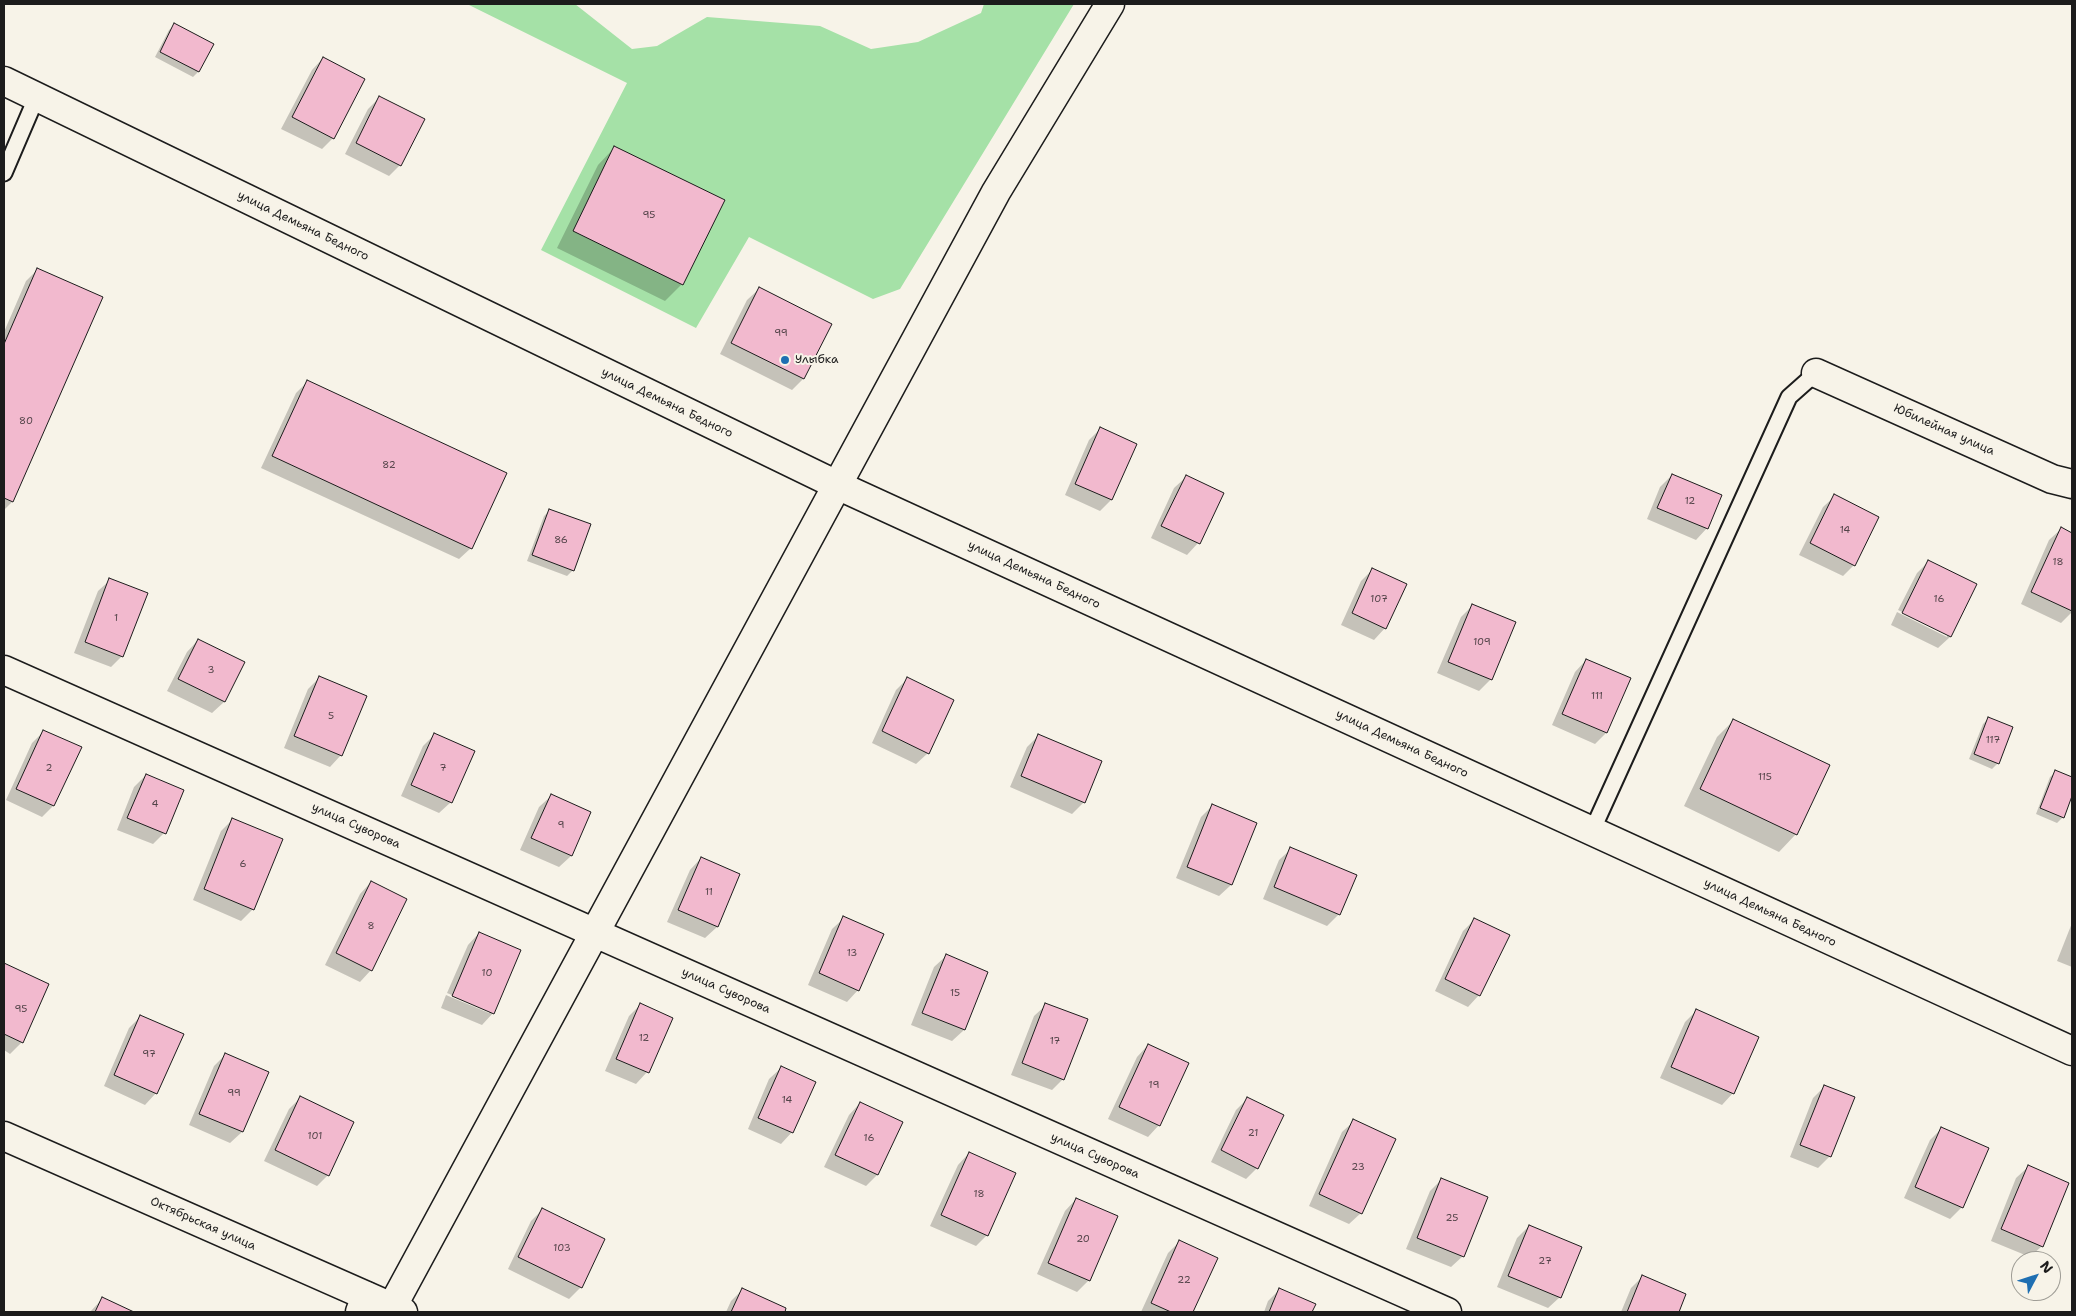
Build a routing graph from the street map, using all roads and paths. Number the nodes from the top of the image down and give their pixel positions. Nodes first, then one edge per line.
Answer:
1 (1110, 4) edge
2 (4, 80) edge
3 (36, 96) junction
4 (4, 173) edge
5 (1816, 374) joint
6 (2072, 484) edge
7 (837, 485) junction
8 (4, 670) edge
9 (1592, 832) junction
10 (595, 932) junction
11 (2072, 1051) edge
12 (4, 1136) edge
13 (363, 1304) edge
14 (398, 1310) edge
15 (1447, 1312) edge

1 - 7 street
2 - 3 street, улица Демьяна Бедного
3 - 4 lane
3 - 7 street, улица Демьяна Бедного
5 - 6 street, Юбилейная улица
5 - 9 lane
7 - 9 street, улица Демьяна Бедного
7 - 10 street
8 - 10 street, улица Суворова
9 - 11 street, улица Демьяна Бедного
10 - 14 street
10 - 15 street, улица Суворова
12 - 13 street, Октябрьская улица
13 - 14 street, Октябрьская улица

